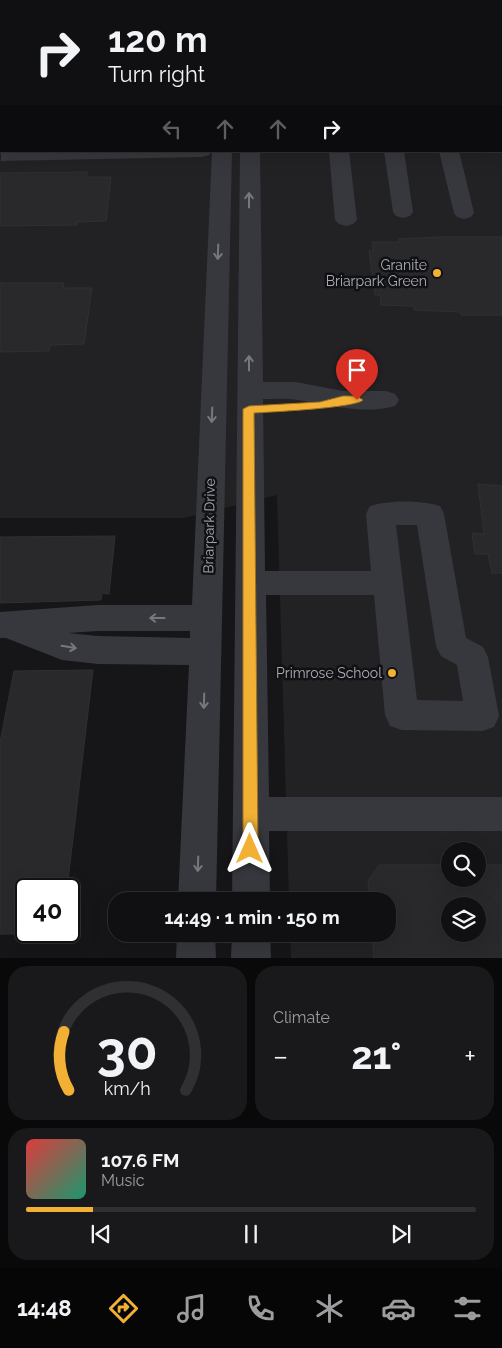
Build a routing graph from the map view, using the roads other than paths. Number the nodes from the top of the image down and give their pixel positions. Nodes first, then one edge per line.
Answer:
1 (2, 152) edge
2 (152, 152) edge
3 (222, 152) edge
4 (250, 152) edge
5 (339, 152) edge
6 (394, 152) edge
7 (450, 152) edge
8 (403, 212) dead end
9 (464, 212) dead end
10 (346, 220) dead end
11 (249, 400) junction
12 (386, 400) dead end
13 (250, 583) junction
14 (388, 583) junction
15 (129, 618) junction
16 (206, 618) junction
17 (3, 625) edge
18 (126, 651) junction
19 (205, 652) junction
20 (250, 814) junction
21 (502, 814) edge
22 (197, 892) edge
23 (251, 892) edge
24 (196, 942) edge
25 (251, 942) edge
26 (196, 958) edge
27 (251, 958) edge

1 - 2 street
3 -> 16 street, Briarpark Drive
11 -> 4 street
5 - 10 street
6 - 8 street
7 - 9 street
11 - 12 street
11 - 13 street
13 - 14 street
13 - 20 street
14 - 14 street
16 -> 15 street
15 - 17 street
15 - 18 street
16 - 19 street, Briarpark Drive
17 -> 18 street
18 - 19 street
19 -> 22 street, Briarpark Drive
20 - 21 street
20 - 23 street
24 - 26 street
25 - 27 street

